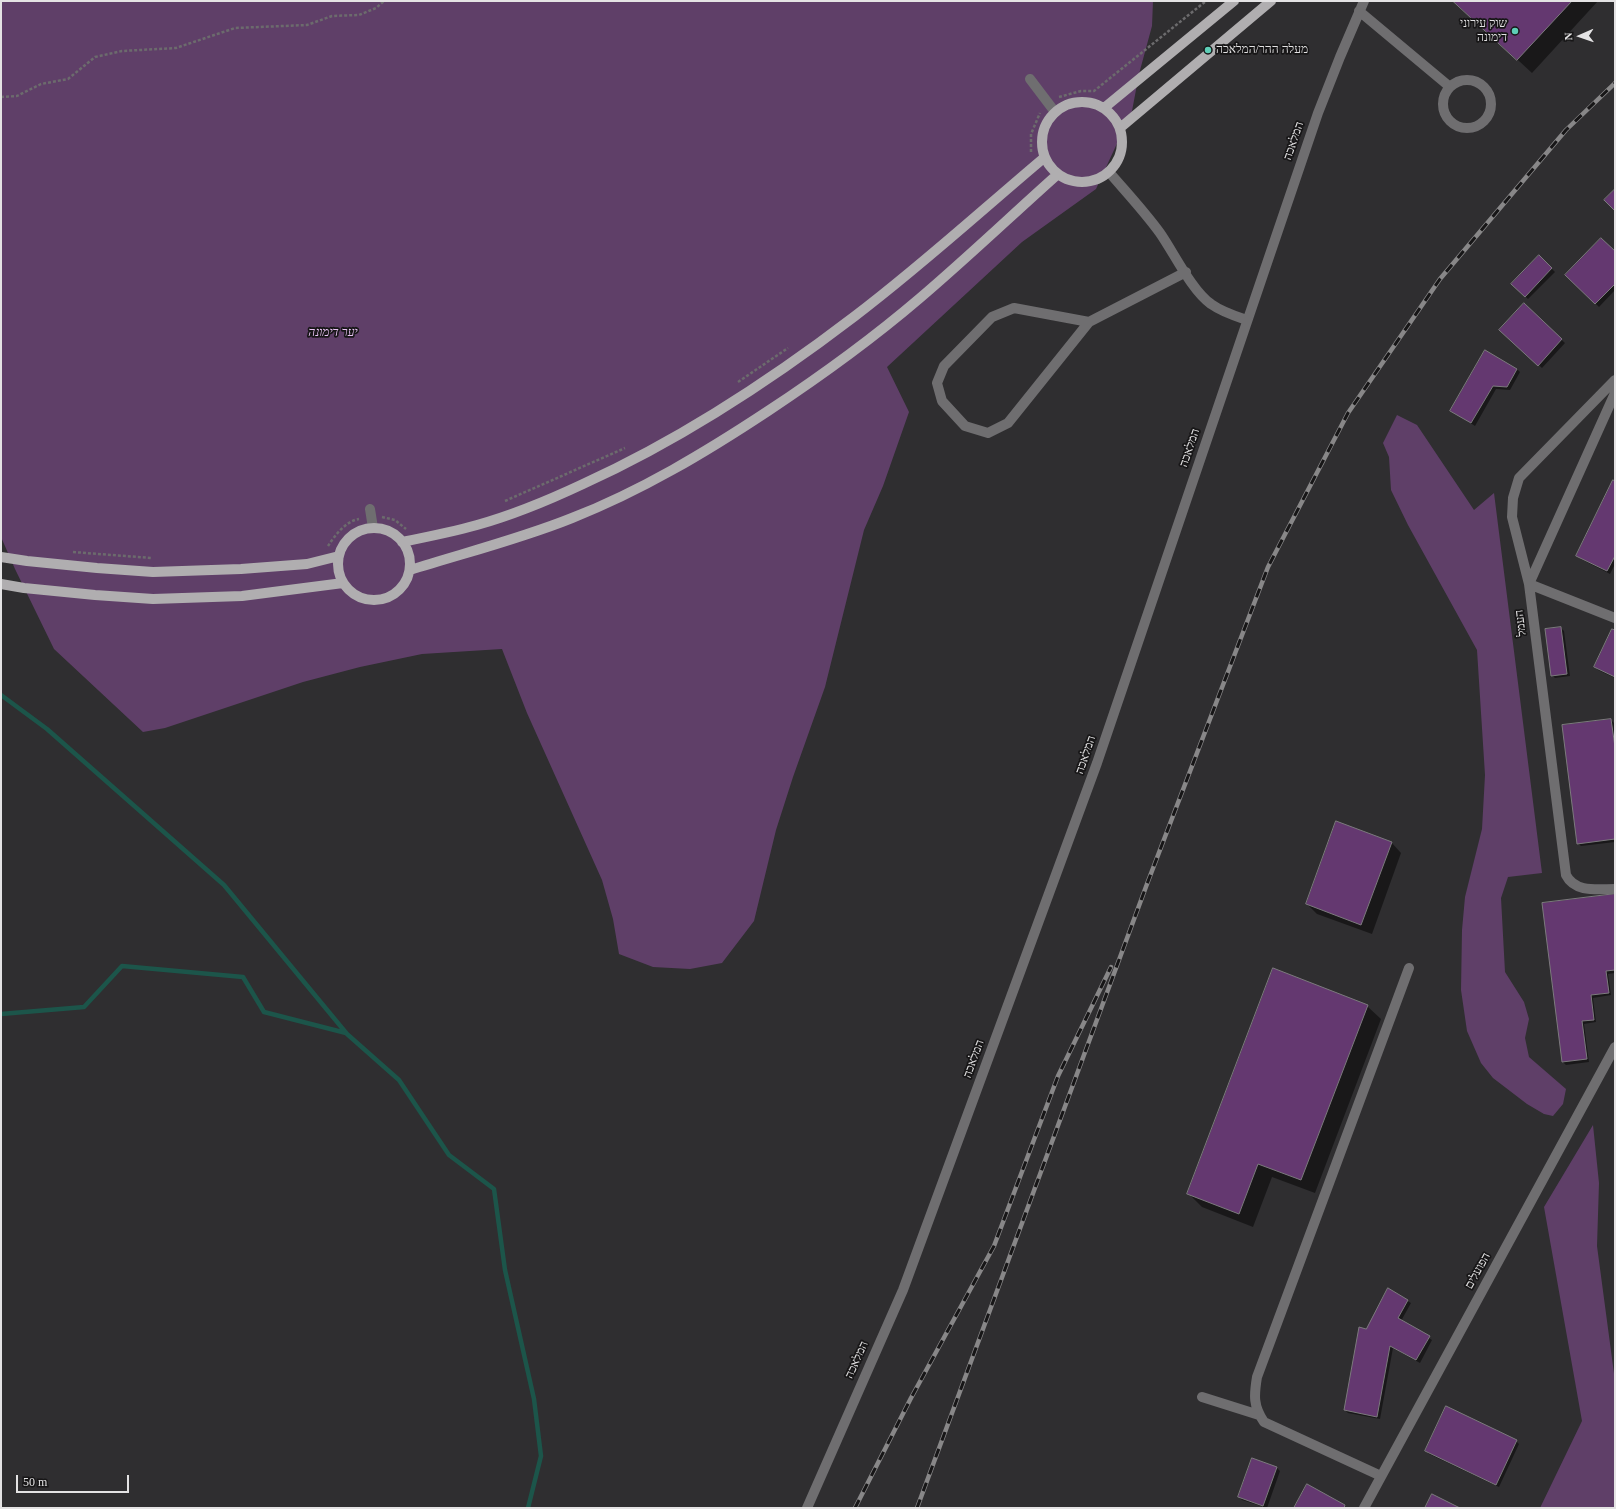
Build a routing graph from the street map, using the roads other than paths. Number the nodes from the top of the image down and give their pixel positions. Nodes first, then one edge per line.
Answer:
1 (1234, 1) edge
2 (1271, 1) edge
3 (1364, 1) edge
4 (1359, 11) junction
5 (1030, 79) dead end
6 (1450, 87) junction
7 (1104, 108) junction
8 (1055, 112) junction
9 (1120, 128) junction
10 (1045, 156) junction
11 (1108, 172) junction
12 (1058, 174) junction
13 (1186, 272) junction
14 (1247, 320) junction
15 (1089, 322) junction
16 (1615, 380) edge
17 (1615, 393) edge
18 (371, 513) road end
19 (373, 528) junction
20 (402, 542) junction
21 (338, 556) junction
22 (1, 557) edge
23 (410, 570) junction
24 (343, 583) junction
25 (1, 584) edge
26 (1529, 584) junction
27 (1615, 618) edge
28 (1615, 889) edge
29 (1409, 968) dead end
30 (1615, 1047) edge
31 (1202, 1396) dead end
32 (1259, 1415) junction
33 (1381, 1476) junction
34 (807, 1508) edge
35 (1364, 1508) edge

1 - 7 main road
2 - 9 main road
3 - 4 street, המלאכה
4 - 6 street
4 - 14 street, המלאכה
5 - 8 street
6 - 6 street
7 - 8 main road
7 - 9 main road
8 - 10 main road
9 - 11 main road
10 - 12 main road
10 - 20 main road
11 - 12 main road
11 - 13 street
12 - 23 main road
13 - 14 street
13 - 15 street
14 - 34 street, המלאכה
15 - 15 street
16 - 26 street, העמל
17 - 26 street
18 - 19 street
19 - 20 main road
19 - 21 main road
20 - 23 main road
21 - 22 main road
21 - 24 main road
23 - 24 main road
24 - 25 main road
26 - 27 street
26 - 28 street, העמל
29 - 32 street
30 - 33 street, הפועלים
31 - 32 street
32 - 33 street
33 - 35 street, הפועלים

